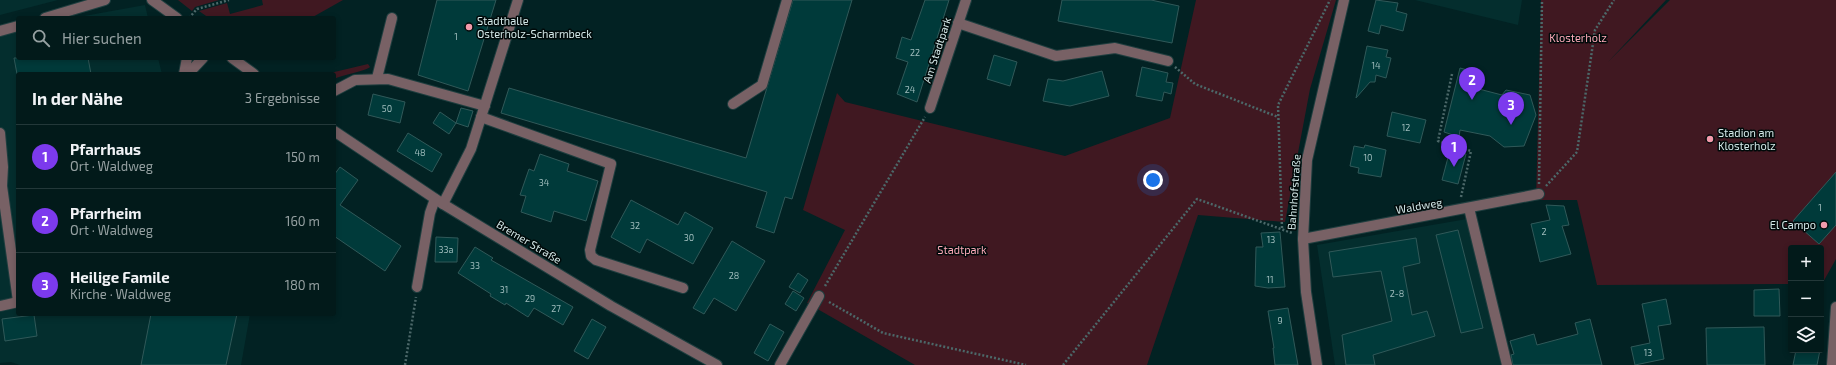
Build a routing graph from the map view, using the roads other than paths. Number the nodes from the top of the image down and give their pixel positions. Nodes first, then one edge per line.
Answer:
1 (105, 0) edge
2 (152, 0) edge
3 (518, 0) edge
4 (787, 0) edge
5 (966, 0) edge
6 (1344, 0) edge
7 (52, 16) edge
8 (174, 16) edge
9 (392, 18) dead end
10 (958, 23) junction
11 (16, 27) edge
12 (0, 31) edge
13 (187, 60) edge
14 (201, 60) edge
15 (235, 60) edge
16 (1168, 61) road end
17 (184, 72) edge
18 (190, 72) edge
19 (251, 72) edge
20 (377, 78) junction
21 (336, 90) edge
22 (732, 104) dead end
23 (484, 106) junction
24 (930, 108) road end
25 (481, 117) junction
26 (0, 133) edge
27 (336, 133) edge
28 (1539, 194) road end
29 (439, 202) junction
30 (1469, 208) junction
31 (1303, 239) junction
32 (417, 287) road end
33 (16, 288) edge
34 (683, 288) dead end
35 (819, 296) road end
36 (16, 302) edge
37 (0, 306) edge
38 (1836, 307) edge
39 (717, 365) edge
40 (780, 365) edge
41 (1317, 365) edge
42 (1507, 365) edge
43 (1832, 365) edge

1 - 7 street
2 - 8 street
3 - 23 street
4 - 22 street
5 - 10 street, Am Stadtpark
6 - 31 street, Bahnhofstraße
9 - 20 street
10 - 16 street
10 - 24 street, Am Stadtpark
11 - 12 street
13 - 17 street
14 - 18 street
15 - 19 street
20 - 21 street
20 - 23 street
23 - 25 street
25 - 29 street
25 - 34 street
26 - 33 street
27 - 29 street, Bremer Straße
28 - 30 street, Waldweg
29 - 32 street
29 - 39 street, Bremer Straße
30 - 31 street, Waldweg
30 - 42 street
31 - 41 street, Bahnhofstraße
35 - 40 street
36 - 37 street
38 - 43 street

